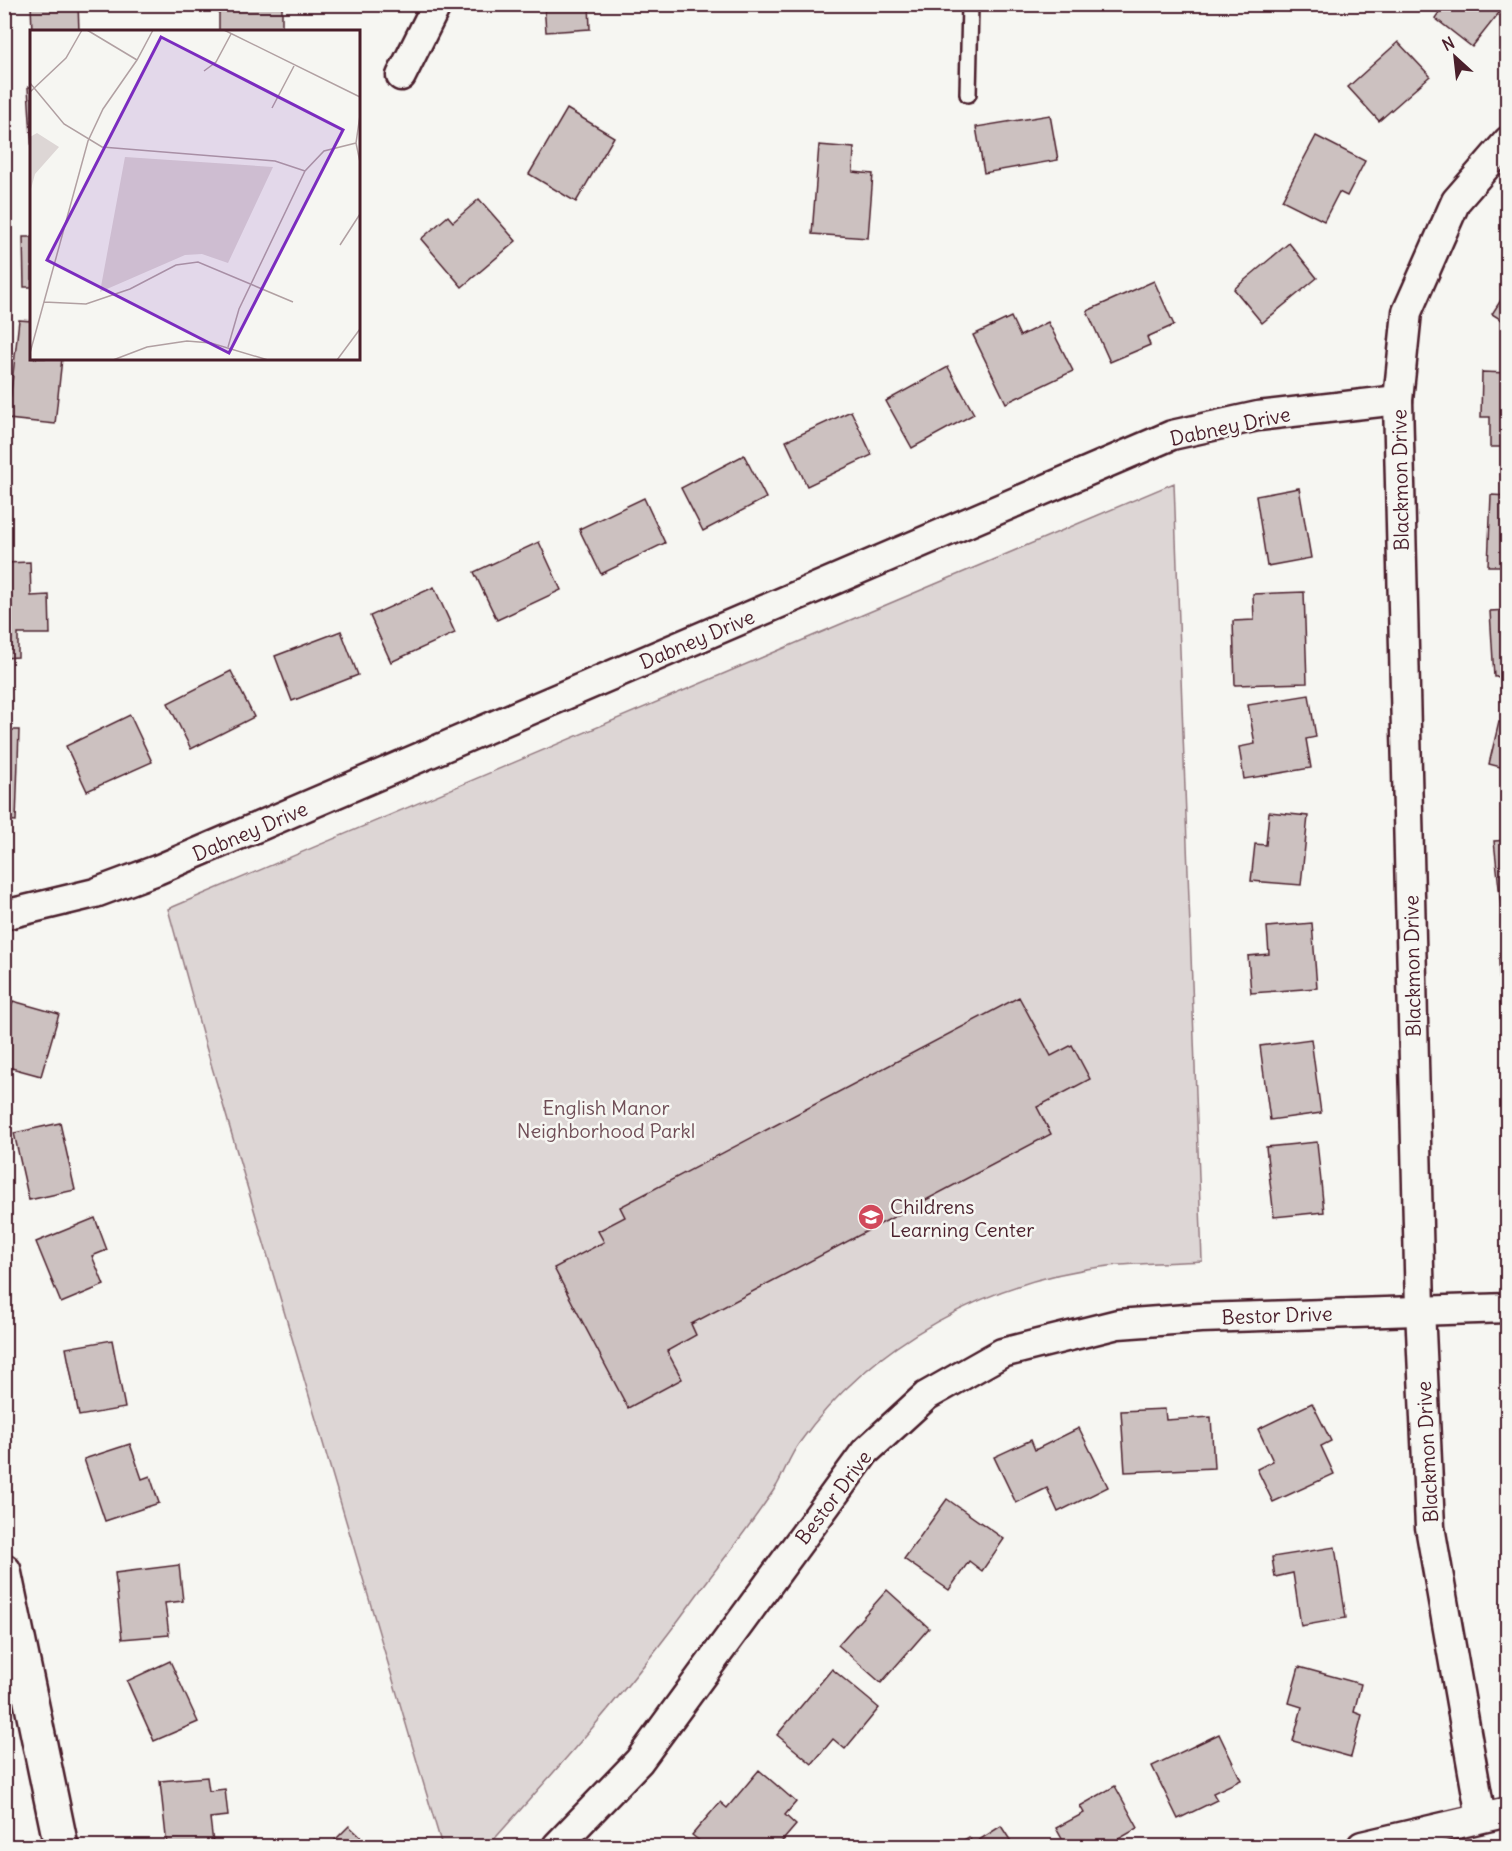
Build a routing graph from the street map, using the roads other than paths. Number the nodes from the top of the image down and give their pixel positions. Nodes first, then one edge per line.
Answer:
1 (437, 4) edge
2 (970, 4) edge
3 (400, 76) dead end
4 (968, 94) dead end
5 (1508, 141) edge
6 (1398, 400) junction
7 (4, 915) edge
8 (1508, 1308) edge
9 (1420, 1309) junction
10 (4, 1571) edge
11 (1494, 1814) edge
12 (62, 1846) edge
13 (557, 1846) edge
14 (1362, 1846) edge

1 - 3 street
2 - 4 lane
5 - 6 street, Blackmon Drive
6 - 7 street, Dabney Drive
6 - 9 street, Blackmon Drive
8 - 9 street, Bestor Drive
9 - 11 street, Blackmon Drive
9 - 13 street, Bestor Drive
10 - 12 street
11 - 14 street

